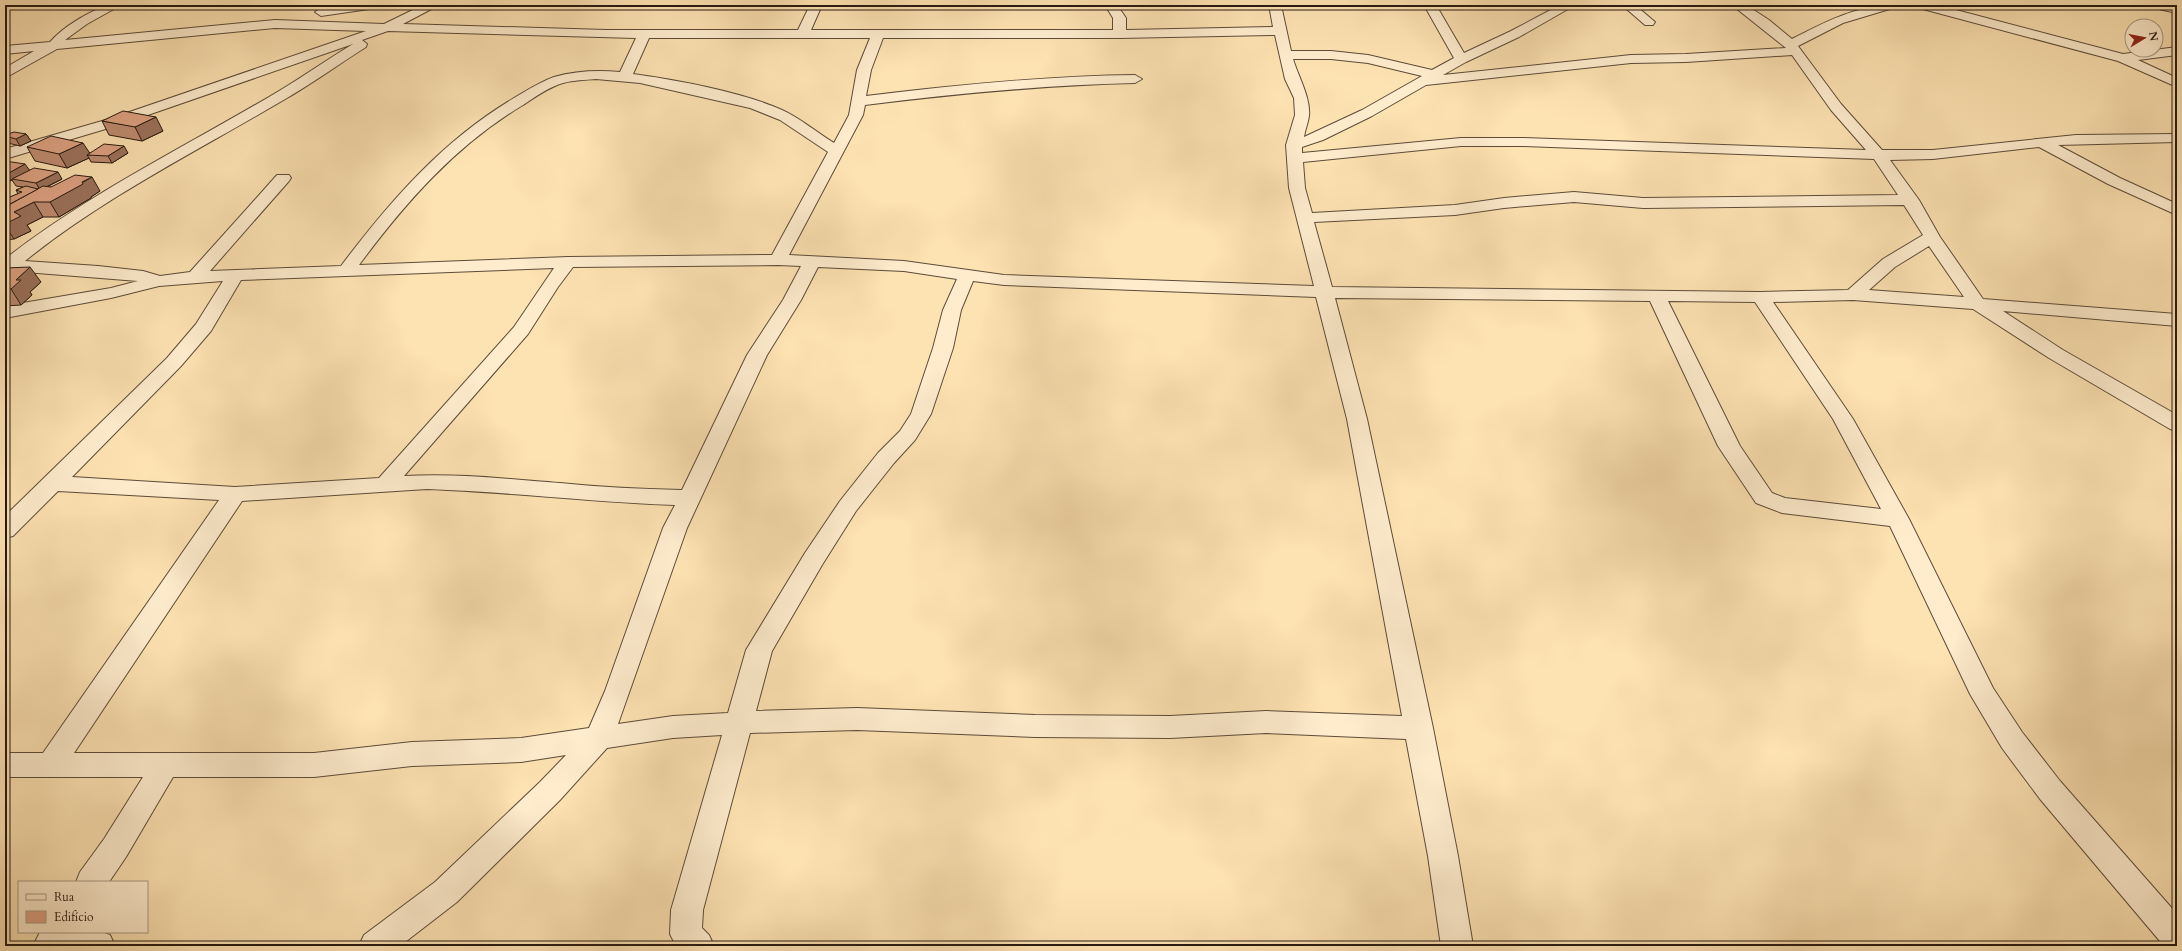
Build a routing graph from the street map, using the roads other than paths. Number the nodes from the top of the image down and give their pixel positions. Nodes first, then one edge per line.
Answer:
1 (115, 5) edge
2 (369, 5) edge
3 (433, 5) edge
4 (816, 5) edge
5 (1111, 5) edge
6 (1116, 5) edge
7 (1275, 5) edge
8 (1430, 5) edge
9 (1569, 5) edge
10 (1628, 5) edge
11 (1738, 5) edge
12 (1889, 5) edge
13 (1923, 5) edge
14 (2158, 5) edge
15 (322, 8) edge
16 (2177, 9) edge
17 (1648, 22) dead end
18 (305, 24) junction
19 (379, 30) junction
20 (1279, 31) junction
21 (645, 33) junction
22 (803, 34) junction
23 (878, 34) junction
24 (1119, 34) junction
25 (54, 45) junction
26 (1792, 48) junction
27 (5, 50) edge
28 (2177, 51) edge
29 (1285, 54) junction
30 (2123, 58) junction
31 (1461, 60) junction
32 (5, 74) edge
33 (625, 76) junction
34 (1431, 78) junction
35 (1135, 79) dead end
36 (2177, 83) edge
37 (859, 101) junction
38 (2177, 138) edge
39 (2041, 142) junction
40 (835, 150) junction
41 (1294, 152) junction
42 (5, 154) edge
43 (1879, 154) junction
44 (283, 178) dead end
45 (1911, 200) junction
46 (2177, 210) edge
47 (1306, 218) junction
48 (1932, 237) junction
49 (778, 260) junction
50 (568, 262) junction
51 (812, 262) junction
52 (7, 266) edge
53 (345, 272) junction
54 (967, 275) junction
55 (195, 277) junction
56 (234, 277) junction
57 (159, 281) junction
58 (1323, 292) junction
59 (1656, 295) junction
60 (1853, 295) junction
61 (1760, 297) junction
62 (1977, 303) junction
63 (5, 312) edge
64 (2177, 320) edge
65 (2177, 424) edge
66 (54, 483) junction
67 (386, 484) junction
68 (235, 494) junction
69 (689, 498) junction
70 (1898, 519) junction
71 (5, 530) edge
72 (739, 724) junction
73 (1419, 728) junction
74 (599, 738) junction
75 (166, 764) junction
76 (5, 765) edge
77 (51, 765) junction
78 (92, 881) edge
79 (56, 933) edge
80 (68, 933) edge
81 (2177, 937) edge
82 (49, 946) edge
83 (99, 946) edge
84 (376, 946) edge
85 (698, 946) edge
86 (1457, 946) edge

1 - 25 street
2 - 15 street
3 - 19 street
4 - 22 street
5 - 6 street
5 - 24 street
7 - 20 street
8 - 31 street
9 - 31 street
10 - 17 street
11 - 26 street
12 - 26 street
13 - 30 street
14 - 16 street
15 - 18 street
18 - 19 street
18 - 25 street
19 - 21 street
19 - 42 street
19 - 52 street
20 - 24 street
20 - 29 street
21 - 22 street
21 - 33 street
22 - 23 street
23 - 24 street
23 - 37 street
25 - 27 street
25 - 32 street
26 - 34 street
26 - 43 street
28 - 30 street
29 - 34 street
29 - 41 street
30 - 36 street
31 - 34 street
33 - 40 street
33 - 53 street
34 - 41 street
35 - 37 street
37 - 40 street
38 - 39 street
39 - 43 street
39 - 46 street
40 - 49 street
41 - 43 street
41 - 47 street
43 - 45 street
44 - 55 street
45 - 47 street
45 - 48 street
47 - 58 street
48 - 60 street
48 - 62 street
49 - 50 street
49 - 51 street
50 - 53 street
50 - 67 street
51 - 54 street
51 - 69 street
52 - 57 street
53 - 56 street
54 - 58 street
54 - 72 street
55 - 56 street
55 - 57 street
56 - 66 street
57 - 63 street
58 - 59 street
58 - 73 street
59 - 61 street
59 - 70 street
60 - 61 street
60 - 62 street
61 - 70 street
62 - 64 street
62 - 65 street
66 - 68 street
66 - 71 street
67 - 68 street
67 - 69 street
68 - 77 street
69 - 74 street
70 - 81 street
72 - 73 street
72 - 74 street
72 - 85 street
73 - 86 street
74 - 75 street
74 - 84 street
75 - 77 street
75 - 78 street
76 - 77 street
79 - 82 street
80 - 83 street

